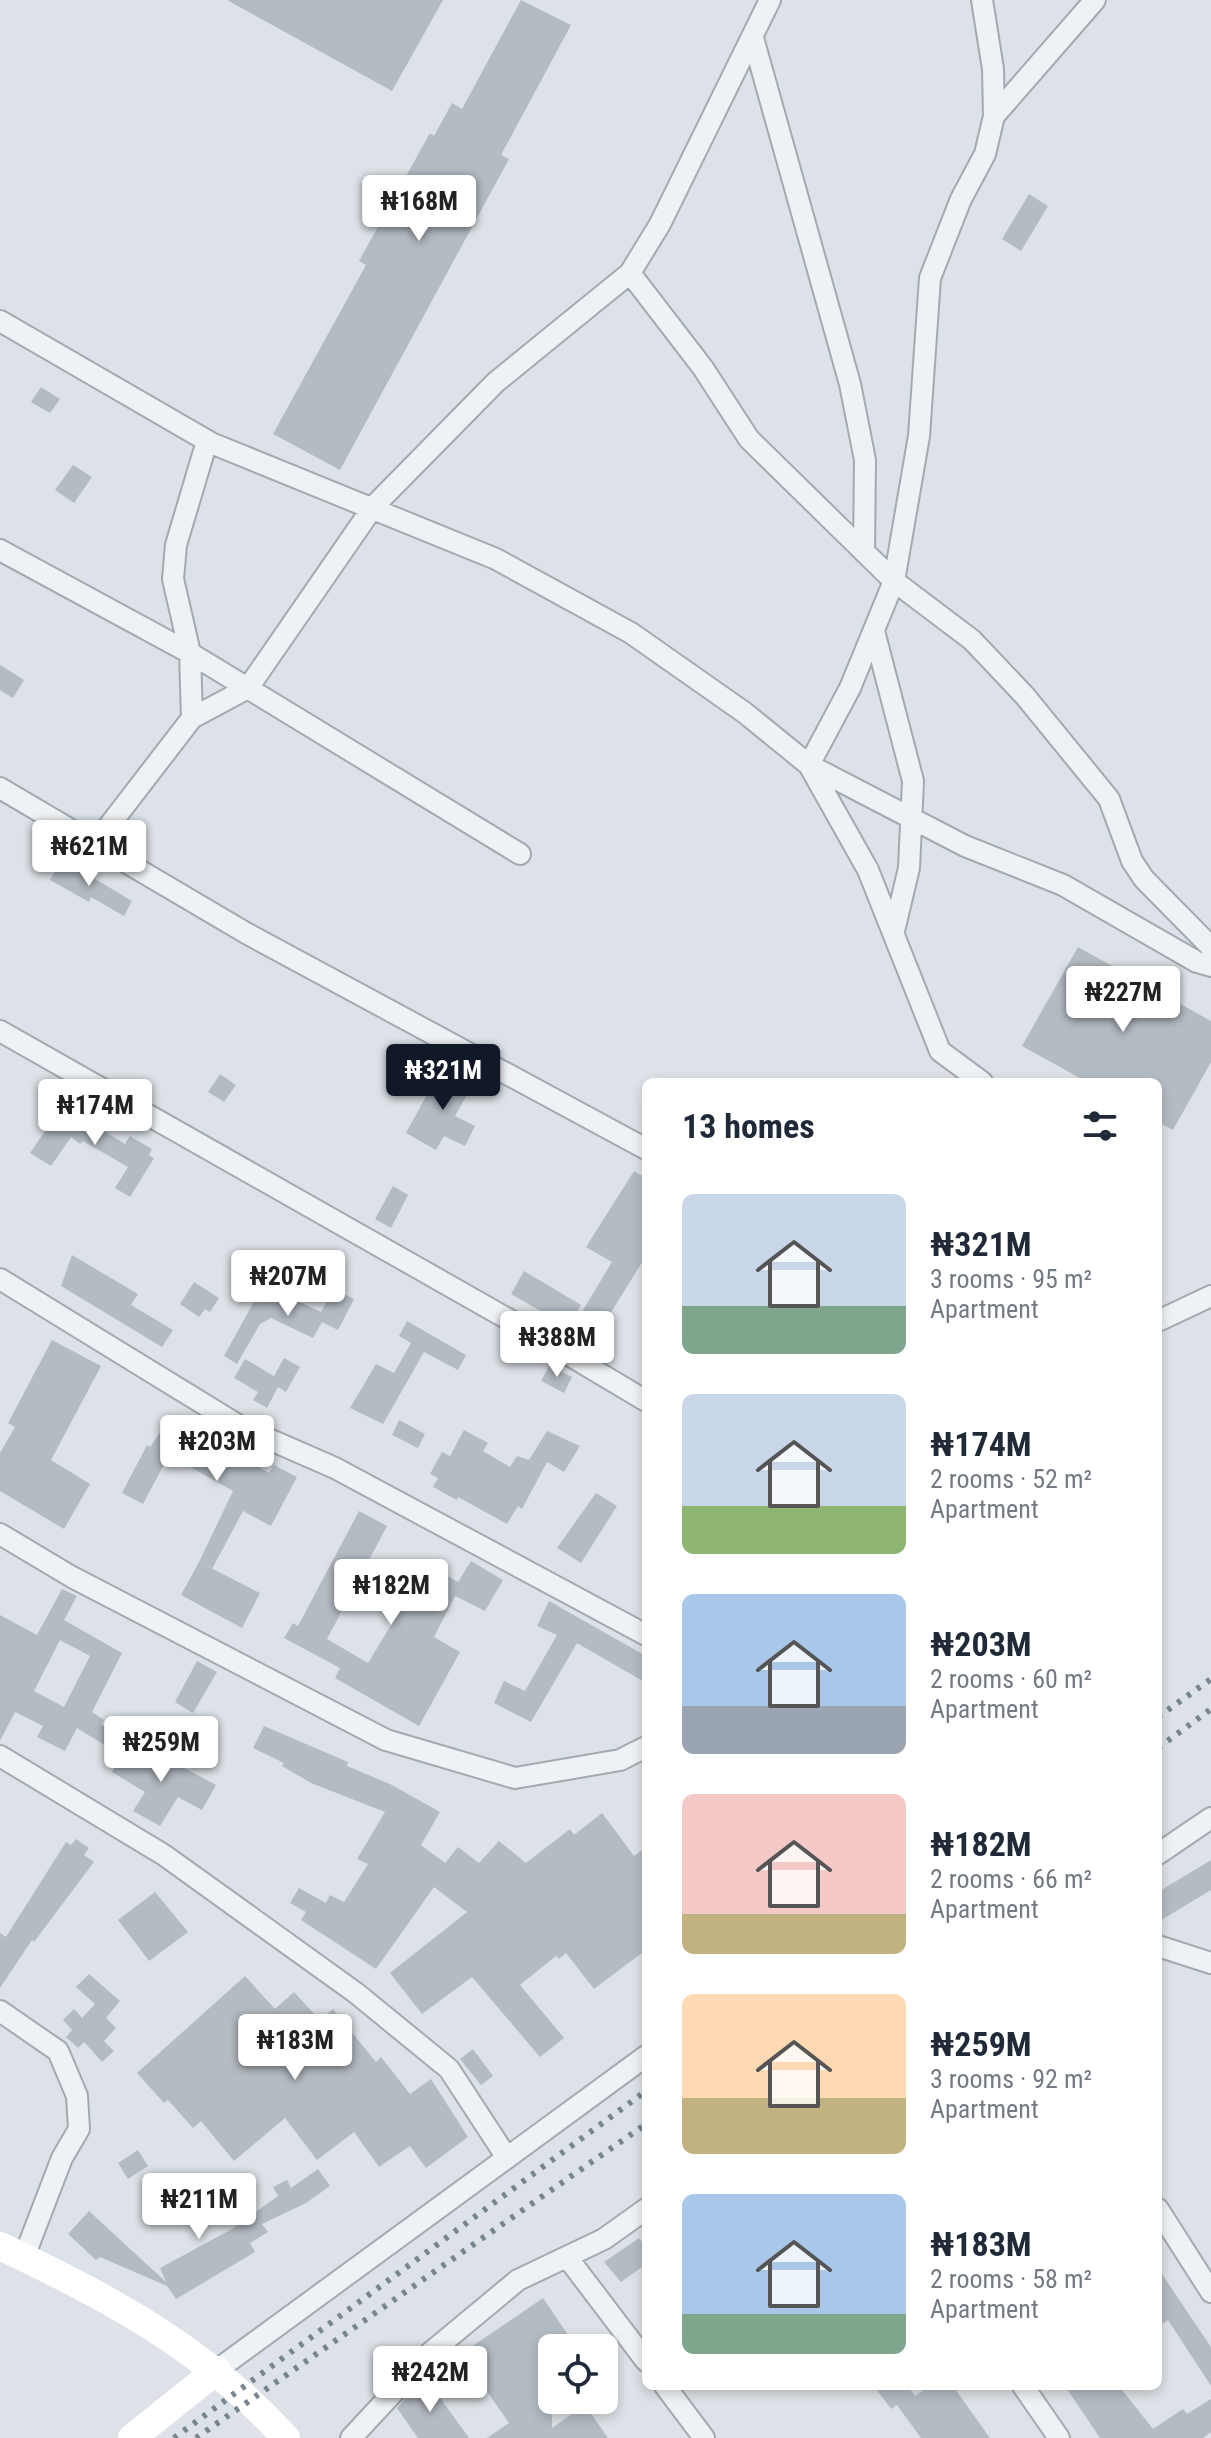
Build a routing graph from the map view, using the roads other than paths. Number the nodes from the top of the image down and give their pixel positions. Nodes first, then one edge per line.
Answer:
1 (770, 0) edge
2 (982, 0) edge
3 (1095, 0) edge
4 (753, 38) junction
5 (994, 116) junction
6 (630, 273) junction
7 (0, 321) edge
8 (207, 441) junction
9 (373, 507) junction
10 (0, 550) edge
11 (864, 552) junction
12 (894, 581) junction
13 (874, 631) junction
14 (190, 653) junction
15 (248, 688) junction
16 (192, 718) junction
17 (809, 765) junction
18 (0, 788) edge
19 (912, 816) junction
20 (95, 844) junction
21 (520, 854) dead end
22 (894, 931) junction
23 (1211, 947) edge
24 (1211, 966) edge
25 (0, 1031) edge
26 (977, 1078) edge
27 (642, 1147) edge
28 (0, 1279) edge
29 (1211, 1296) edge
30 (1162, 1319) edge
31 (642, 1399) edge
32 (0, 1534) edge
33 (642, 1633) edge
34 (642, 1749) edge
35 (0, 1756) edge
36 (1211, 1818) edge
37 (1162, 1851) edge
38 (1162, 1947) edge
39 (1211, 1963) edge
40 (0, 2011) edge
41 (642, 2059) edge
42 (507, 2158) junction
43 (642, 2212) edge
44 (1162, 2215) edge
45 (12, 2252) edge
46 (567, 2257) junction
47 (1211, 2292) edge
48 (642, 2356) edge
49 (217, 2370) junction
50 (668, 2390) edge
51 (1026, 2390) edge
52 (132, 2438) edge
53 (286, 2438) edge
54 (351, 2438) edge
55 (704, 2438) edge
56 (1059, 2438) edge

1 - 4 street
2 - 5 street
3 - 5 street
4 - 6 street
4 - 11 street
5 - 12 street
6 - 9 street
6 - 11 street
7 - 8 street
8 - 9 street
8 - 14 street
9 - 15 street
9 - 17 street
10 - 14 street
11 - 12 street
12 - 13 street
12 - 23 street
13 - 17 street
13 - 19 street
14 - 15 street
14 - 16 street
15 - 16 street
15 - 21 street
16 - 20 street
17 - 19 street
17 - 22 street
18 - 20 street
19 - 22 street
19 - 24 street
20 - 27 street
22 - 26 street
25 - 31 street
28 - 33 street
29 - 30 street
32 - 34 street
35 - 42 street
36 - 37 street
38 - 39 street
40 - 45 street
41 - 42 street
42 - 49 street
43 - 46 street
44 - 47 street
45 - 49 street
46 - 48 street
46 - 54 street
49 - 52 street
49 - 53 street
50 - 55 street
51 - 56 street

